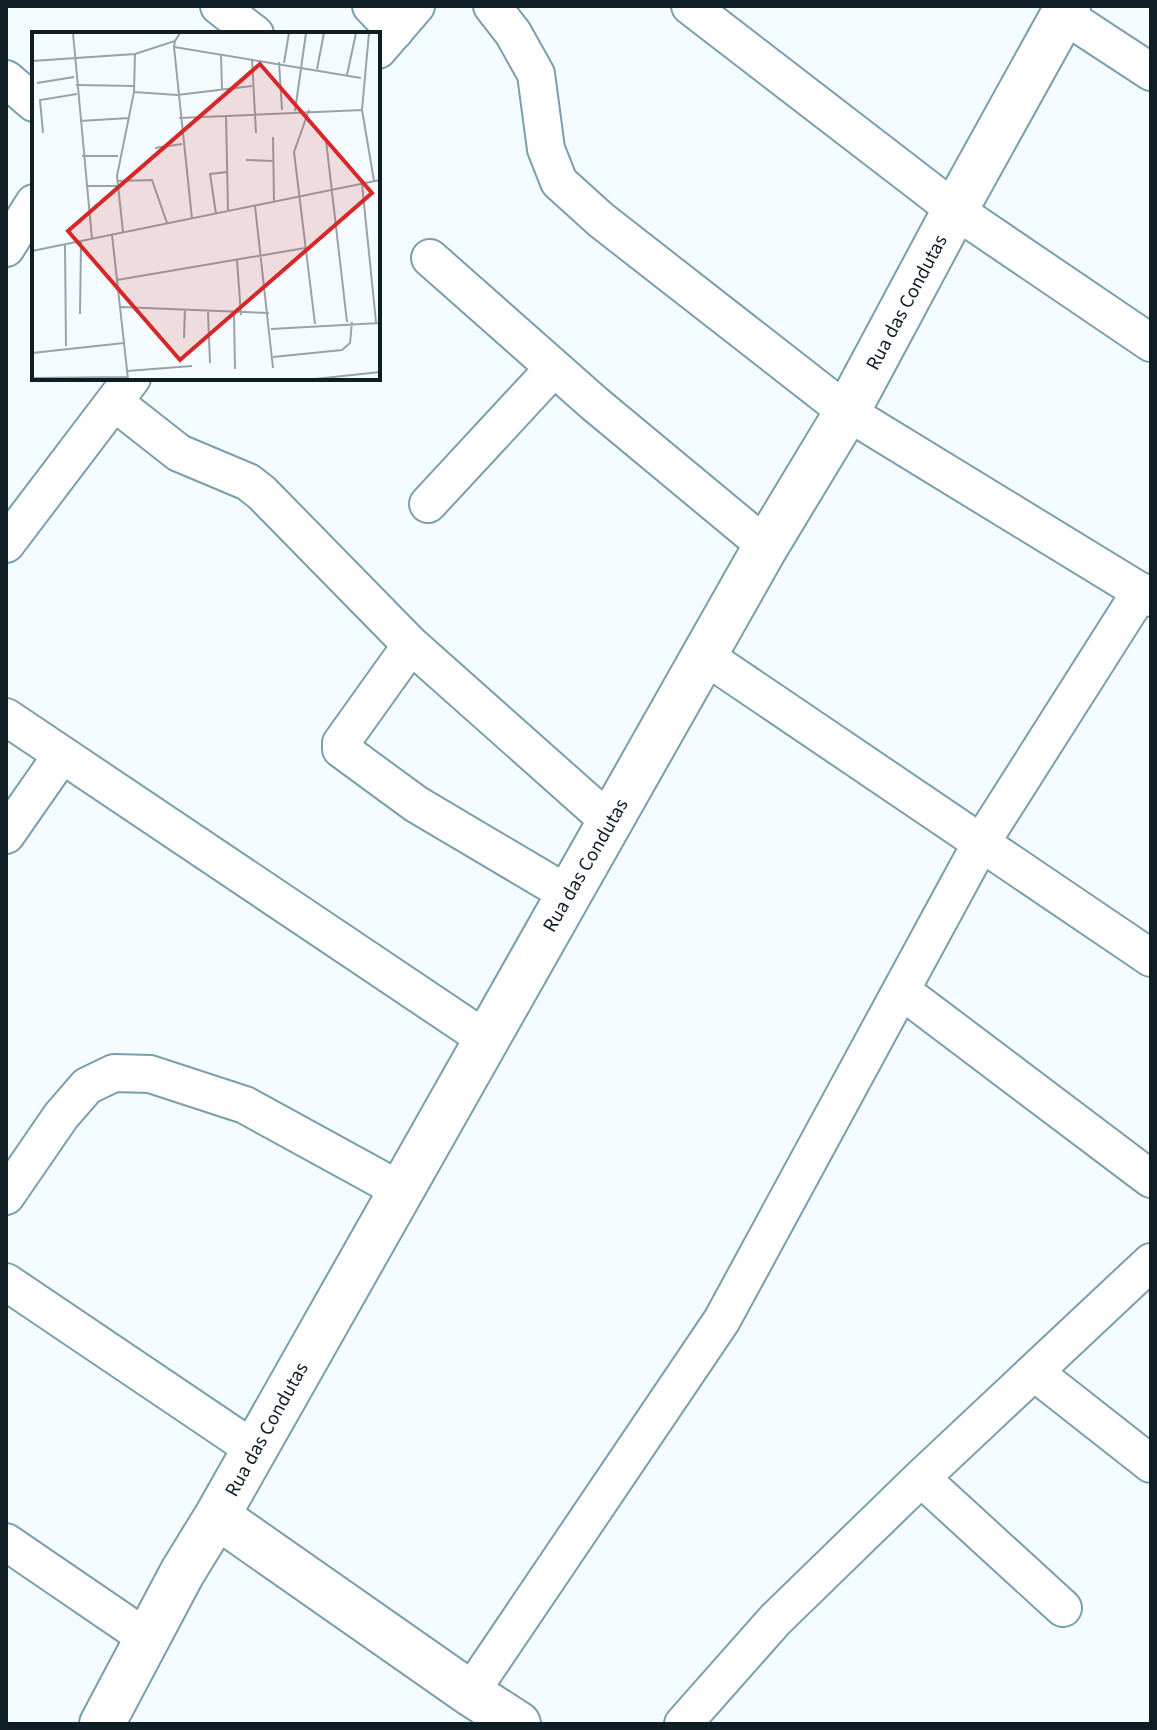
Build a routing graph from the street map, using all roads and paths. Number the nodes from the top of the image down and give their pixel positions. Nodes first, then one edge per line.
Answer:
1 (219, 6) edge
2 (492, 6) edge
3 (690, 6) edge
4 (1066, 10) edge
5 (252, 32) edge
6 (1151, 72) edge
7 (6, 79) edge
8 (32, 101) edge
9 (32, 206) edge
10 (955, 210) junction
11 (6, 248) edge
12 (430, 258) dead end
13 (1151, 343) edge
14 (554, 368) junction
15 (123, 390) edge
16 (847, 412) junction
17 (428, 504) dead end
18 (6, 544) edge
19 (766, 546) junction
20 (1146, 594) edge
21 (411, 645) junction
22 (705, 656) junction
23 (6, 717) edge
24 (61, 756) junction
25 (610, 822) junction
26 (6, 835) edge
27 (981, 843) junction
28 (568, 894) junction
29 (1151, 958) edge
30 (902, 991) junction
31 (487, 1040) junction
32 (1151, 1179) edge
33 (400, 1190) junction
34 (6, 1196) edge
35 (1151, 1262) edge
36 (6, 1282) edge
37 (1034, 1372) junction
38 (255, 1450) junction
39 (1151, 1464) edge
40 (921, 1478) junction
41 (217, 1516) junction
42 (6, 1542) edge
43 (1063, 1608) dead end
44 (148, 1639) junction
45 (470, 1693) junction
46 (115, 1718) edge
47 (518, 1724) edge
48 (683, 1724) edge

1 - 5 street
2 - 16 street
3 - 10 street
4 - 6 street
4 - 10 street, Rua das Condutas
7 - 8 street
9 - 11 street
10 - 13 street
10 - 16 street, Rua das Condutas
12 - 14 street
14 - 17 street
14 - 19 street
15 - 18 street
15 - 21 street
16 - 19 street, Rua das Condutas
16 - 20 street
19 - 22 street, Rua das Condutas
20 - 27 street
21 - 25 street
21 - 28 street
22 - 25 street, Rua das Condutas
22 - 27 street
23 - 24 street
24 - 26 street
24 - 31 street
25 - 28 street, Rua das Condutas
27 - 29 street
27 - 30 street
28 - 31 street, Rua das Condutas
30 - 32 street
30 - 45 street
31 - 33 street, Rua das Condutas
33 - 34 street
33 - 38 street, Rua das Condutas
35 - 37 street
36 - 38 street
37 - 39 street
37 - 40 street
38 - 41 street, Rua das Condutas
40 - 43 street
40 - 48 street
41 - 44 street, Rua das Condutas
41 - 45 street
42 - 44 street
44 - 46 street, Rua das Condutas
45 - 47 street

